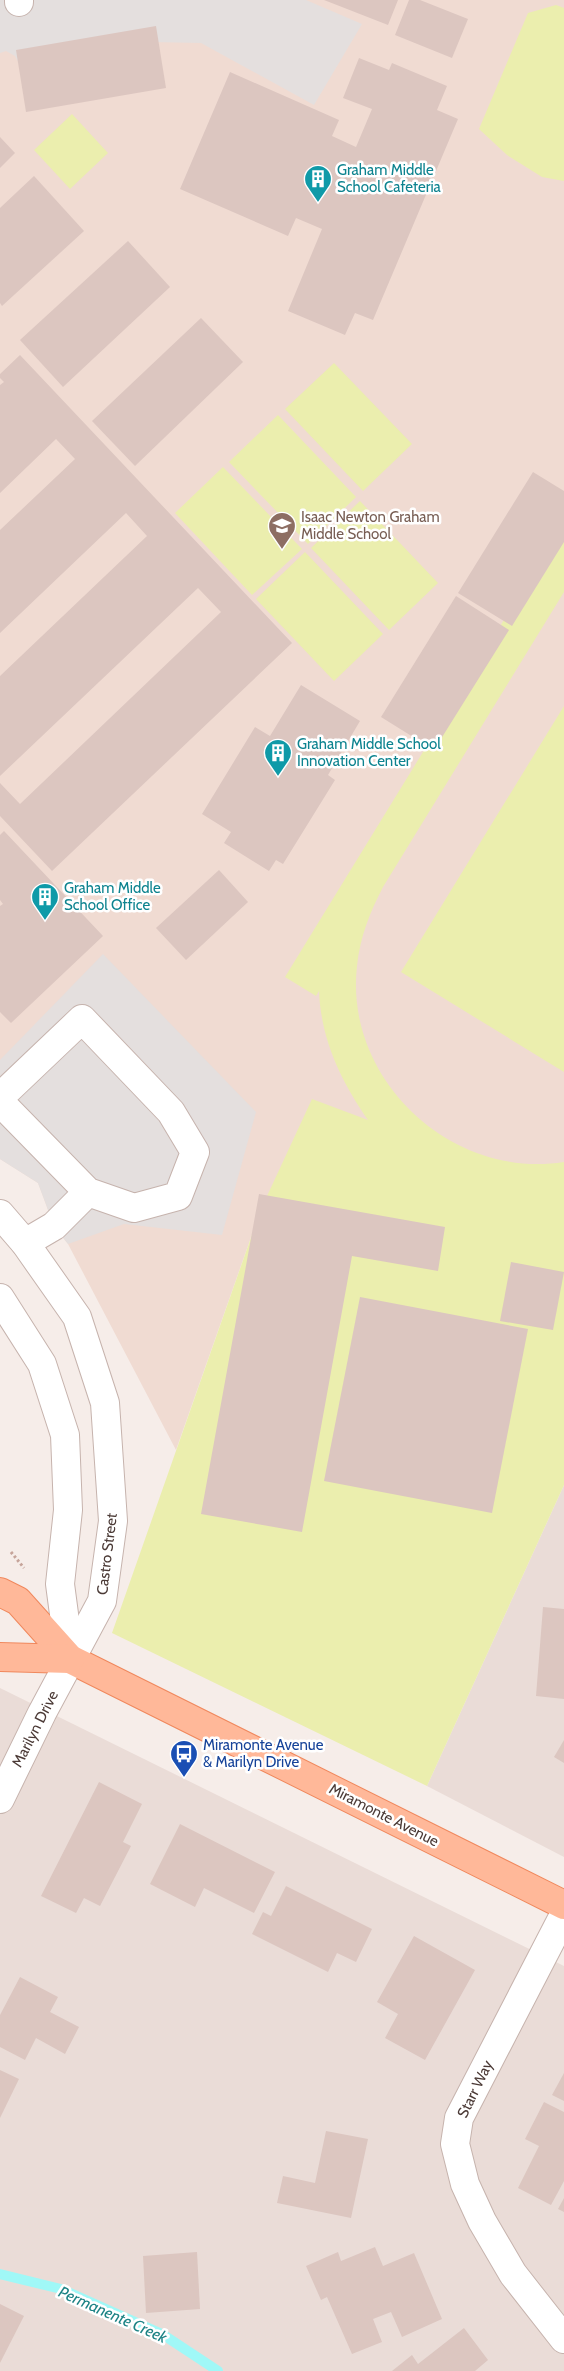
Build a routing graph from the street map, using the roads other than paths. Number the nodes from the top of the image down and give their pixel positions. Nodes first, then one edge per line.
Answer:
1 (0, 1097) edge
2 (0, 1102) edge
3 (88, 1192) junction
4 (0, 1214) edge
5 (25, 1243) junction
6 (0, 1298) edge
7 (0, 1592) edge
8 (0, 1657) edge
9 (70, 1659) junction
10 (0, 1799) edge
11 (564, 1905) edge
12 (564, 1915) edge
13 (564, 2339) edge

1 - 3 street
2 - 3 street
3 - 5 street
4 - 5 street, Castro Street
5 - 9 street, Castro Street
6 - 9 street
7 - 9 main road, Miramonte Avenue
8 - 9 main road, Miramonte Avenue
9 - 10 street, Marilyn Drive
9 - 11 main road, Miramonte Avenue
12 - 13 street, Starr Way

